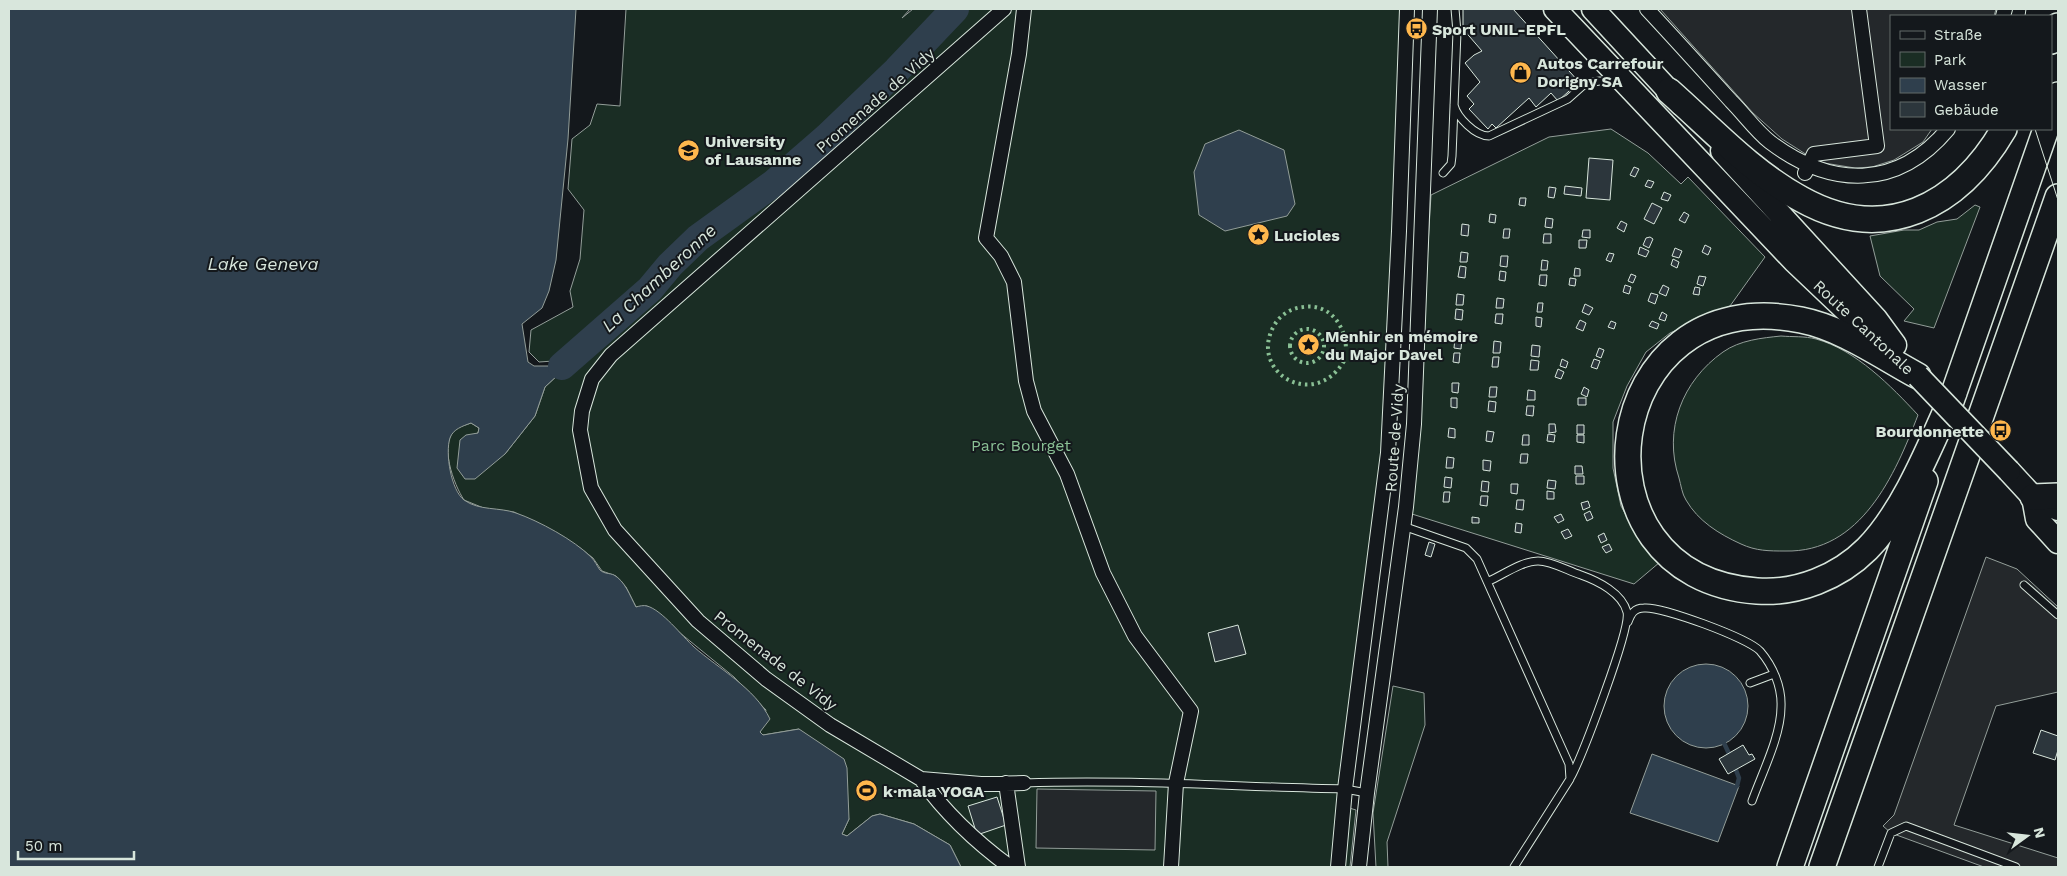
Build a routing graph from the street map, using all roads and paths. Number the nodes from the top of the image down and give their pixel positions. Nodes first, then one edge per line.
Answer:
1 (1004, 9) edge
2 (1024, 9) edge
3 (1407, 9) edge
4 (1430, 9) edge
5 (1455, 9) edge
6 (1555, 9) edge
7 (1593, 9) edge
8 (1646, 9) edge
9 (1859, 9) edge
10 (2058, 26) edge
11 (2052, 39) edge
12 (1600, 82) dead end
13 (1669, 90) junction
14 (2058, 95) edge
15 (1454, 105) junction
16 (2052, 113) edge
17 (1947, 130) edge
18 (2003, 130) edge
19 (2046, 130) edge
20 (1806, 170) junction
21 (1443, 173) dead end
22 (2058, 196) edge
23 (1918, 376) junction
24 (1954, 393) junction
25 (2058, 496) edge
26 (2033, 497) junction
27 (2058, 510) edge
28 (1403, 526) junction
29 (2058, 542) edge
30 (1489, 581) junction
31 (2024, 585) dead end
32 (2058, 615) edge
33 (1628, 622) junction
34 (1774, 674) junction
35 (1750, 684) dead end
36 (1570, 778) junction
37 (921, 779) junction
38 (1024, 782) joint
39 (1006, 783) junction
40 (1176, 783) junction
41 (1345, 789) junction
42 (1367, 793) junction
43 (1752, 801) dead end
44 (1010, 867) edge
45 (1018, 867) edge
46 (1171, 867) edge
47 (1338, 867) edge
48 (1359, 867) edge
49 (1514, 867) edge
50 (1790, 867) edge
51 (1822, 867) edge
52 (1878, 867) edge
53 (2016, 867) edge

1 - 37 street, Promenade de Vidy
2 - 40 street
3 - 41 street
4 - 28 street, Route de Vidy
5 - 15 lane
6 - 23 main road, Route Cantonale
7 - 13 main road, Route Cantonale
8 - 20 street
9 - 20 street
10 - 11 highway
12 - 15 lane
13 - 18 highway
13 - 23 main road, Route Cantonale
14 - 16 highway
15 - 21 lane
17 - 20 street
19 - 24 highway
22 - 51 highway
23 - 24 highway
23 - 26 main road, bridge
24 - 50 highway
25 - 26 highway
26 - 27 main road
26 - 29 main road
28 - 30 lane
28 - 42 street, Route de Vidy
30 - 33 lane
30 - 36 lane
31 - 32 lane
33 - 34 lane
33 - 36 lane
34 - 35 lane
34 - 43 lane
36 - 49 lane
37 - 39 street, Promenade de Vidy
37 - 44 street, Promenade de Vidy
38 - 39 street, Promenade de Vidy
38 - 40 lane
39 - 45 street
40 - 41 lane
40 - 46 street
41 - 42 lane
41 - 47 street
42 - 48 street, Route de Vidy
52 - 53 lane

